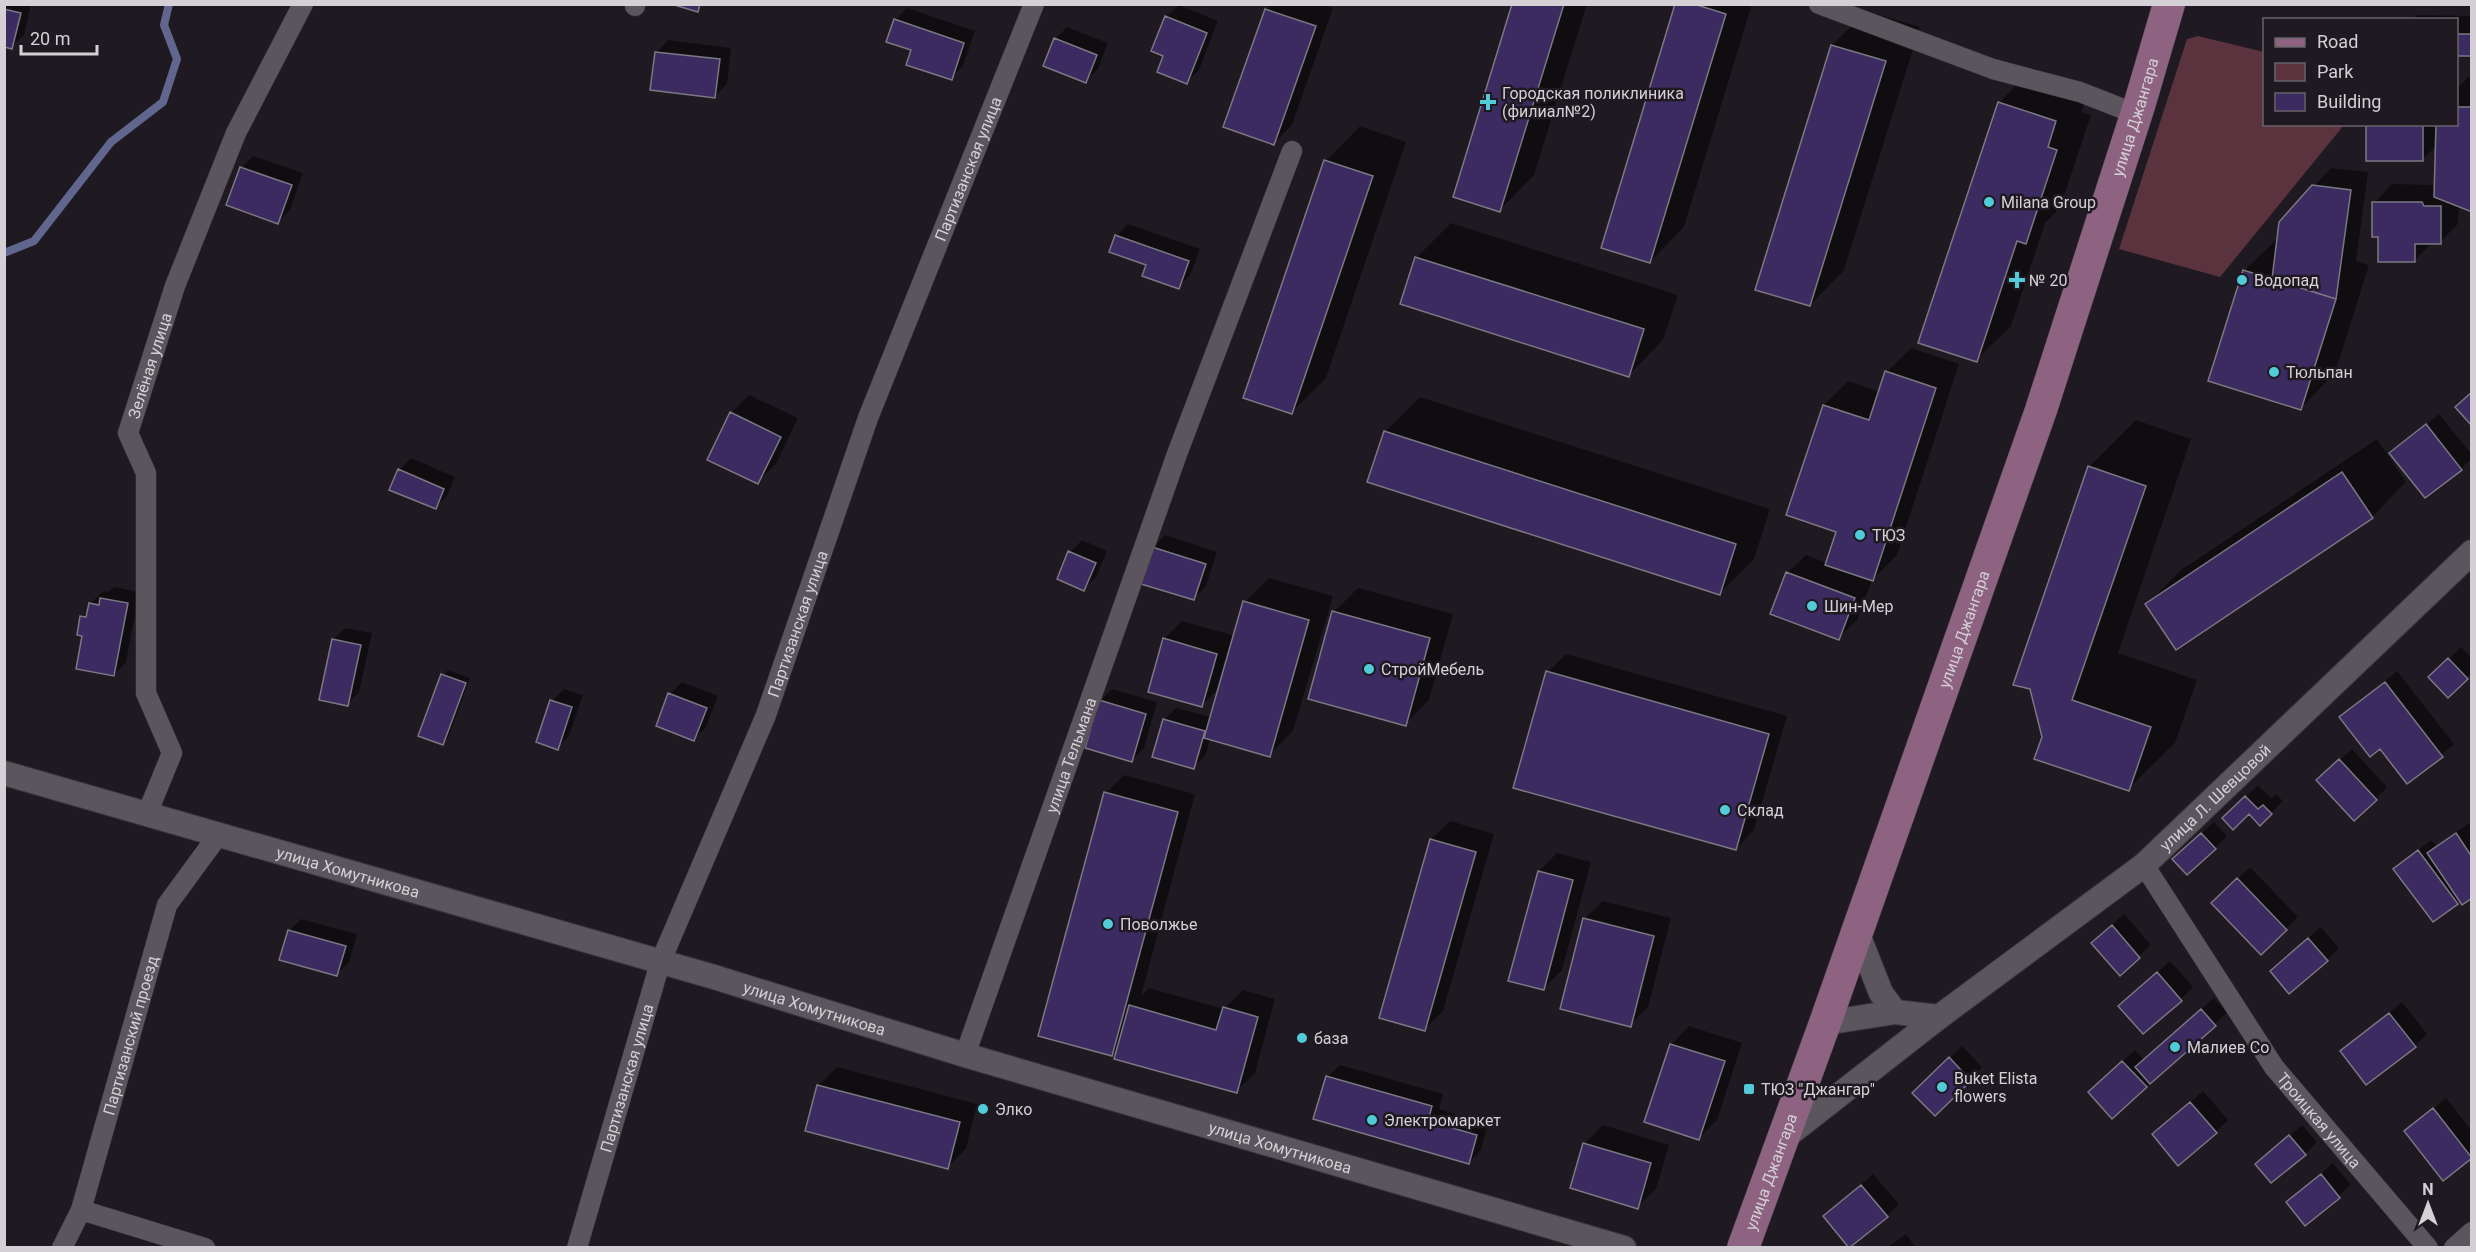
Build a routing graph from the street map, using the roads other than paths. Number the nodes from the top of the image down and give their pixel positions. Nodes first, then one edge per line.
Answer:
1 (303, 4) edge
2 (1034, 4) edge
3 (1819, 4) edge
4 (2169, 4) edge
5 (2136, 114) junction
6 (1292, 151) dead end
7 (2472, 552) edge
8 (4, 773) edge
9 (147, 814) junction
10 (219, 834) junction
11 (2144, 865) junction
12 (1857, 932) junction
13 (660, 963) junction
14 (1895, 1012) junction
15 (1939, 1017) junction
16 (1825, 1023) junction
17 (965, 1055) junction
18 (1784, 1138) junction
19 (81, 1210) junction
20 (2472, 1232) edge
21 (62, 1248) edge
22 (205, 1248) edge
23 (577, 1248) edge
24 (1624, 1248) edge
25 (1743, 1248) edge
26 (2428, 1248) edge
27 (2454, 1248) edge

1 - 9 street, Зелёная улица
2 - 13 street, Партизанская улица
3 - 5 street
4 - 5 main road, улица Джангара
5 - 12 main road, улица Джангара
6 - 17 street, улица Тельмана
7 - 11 street, улица Л. Шевцовой
8 - 9 street, улица Хомутникова
9 - 10 street, улица Хомутникова
10 - 13 street, улица Хомутникова
10 - 19 street, Партизанский проезд
11 - 15 street, улица Л. Шевцовой
11 - 26 street, Троицкая улица
12 - 14 street
12 - 16 main road, улица Джангара
13 - 17 street, улица Хомутникова
13 - 23 street, Партизанская улица
14 - 15 street
14 - 16 street
15 - 18 street, улица Л. Шевцовой
16 - 18 main road, улица Джангара
17 - 24 street, улица Хомутникова
18 - 25 main road, улица Джангара
19 - 21 street, Партизанский проезд
19 - 22 street
20 - 27 street

